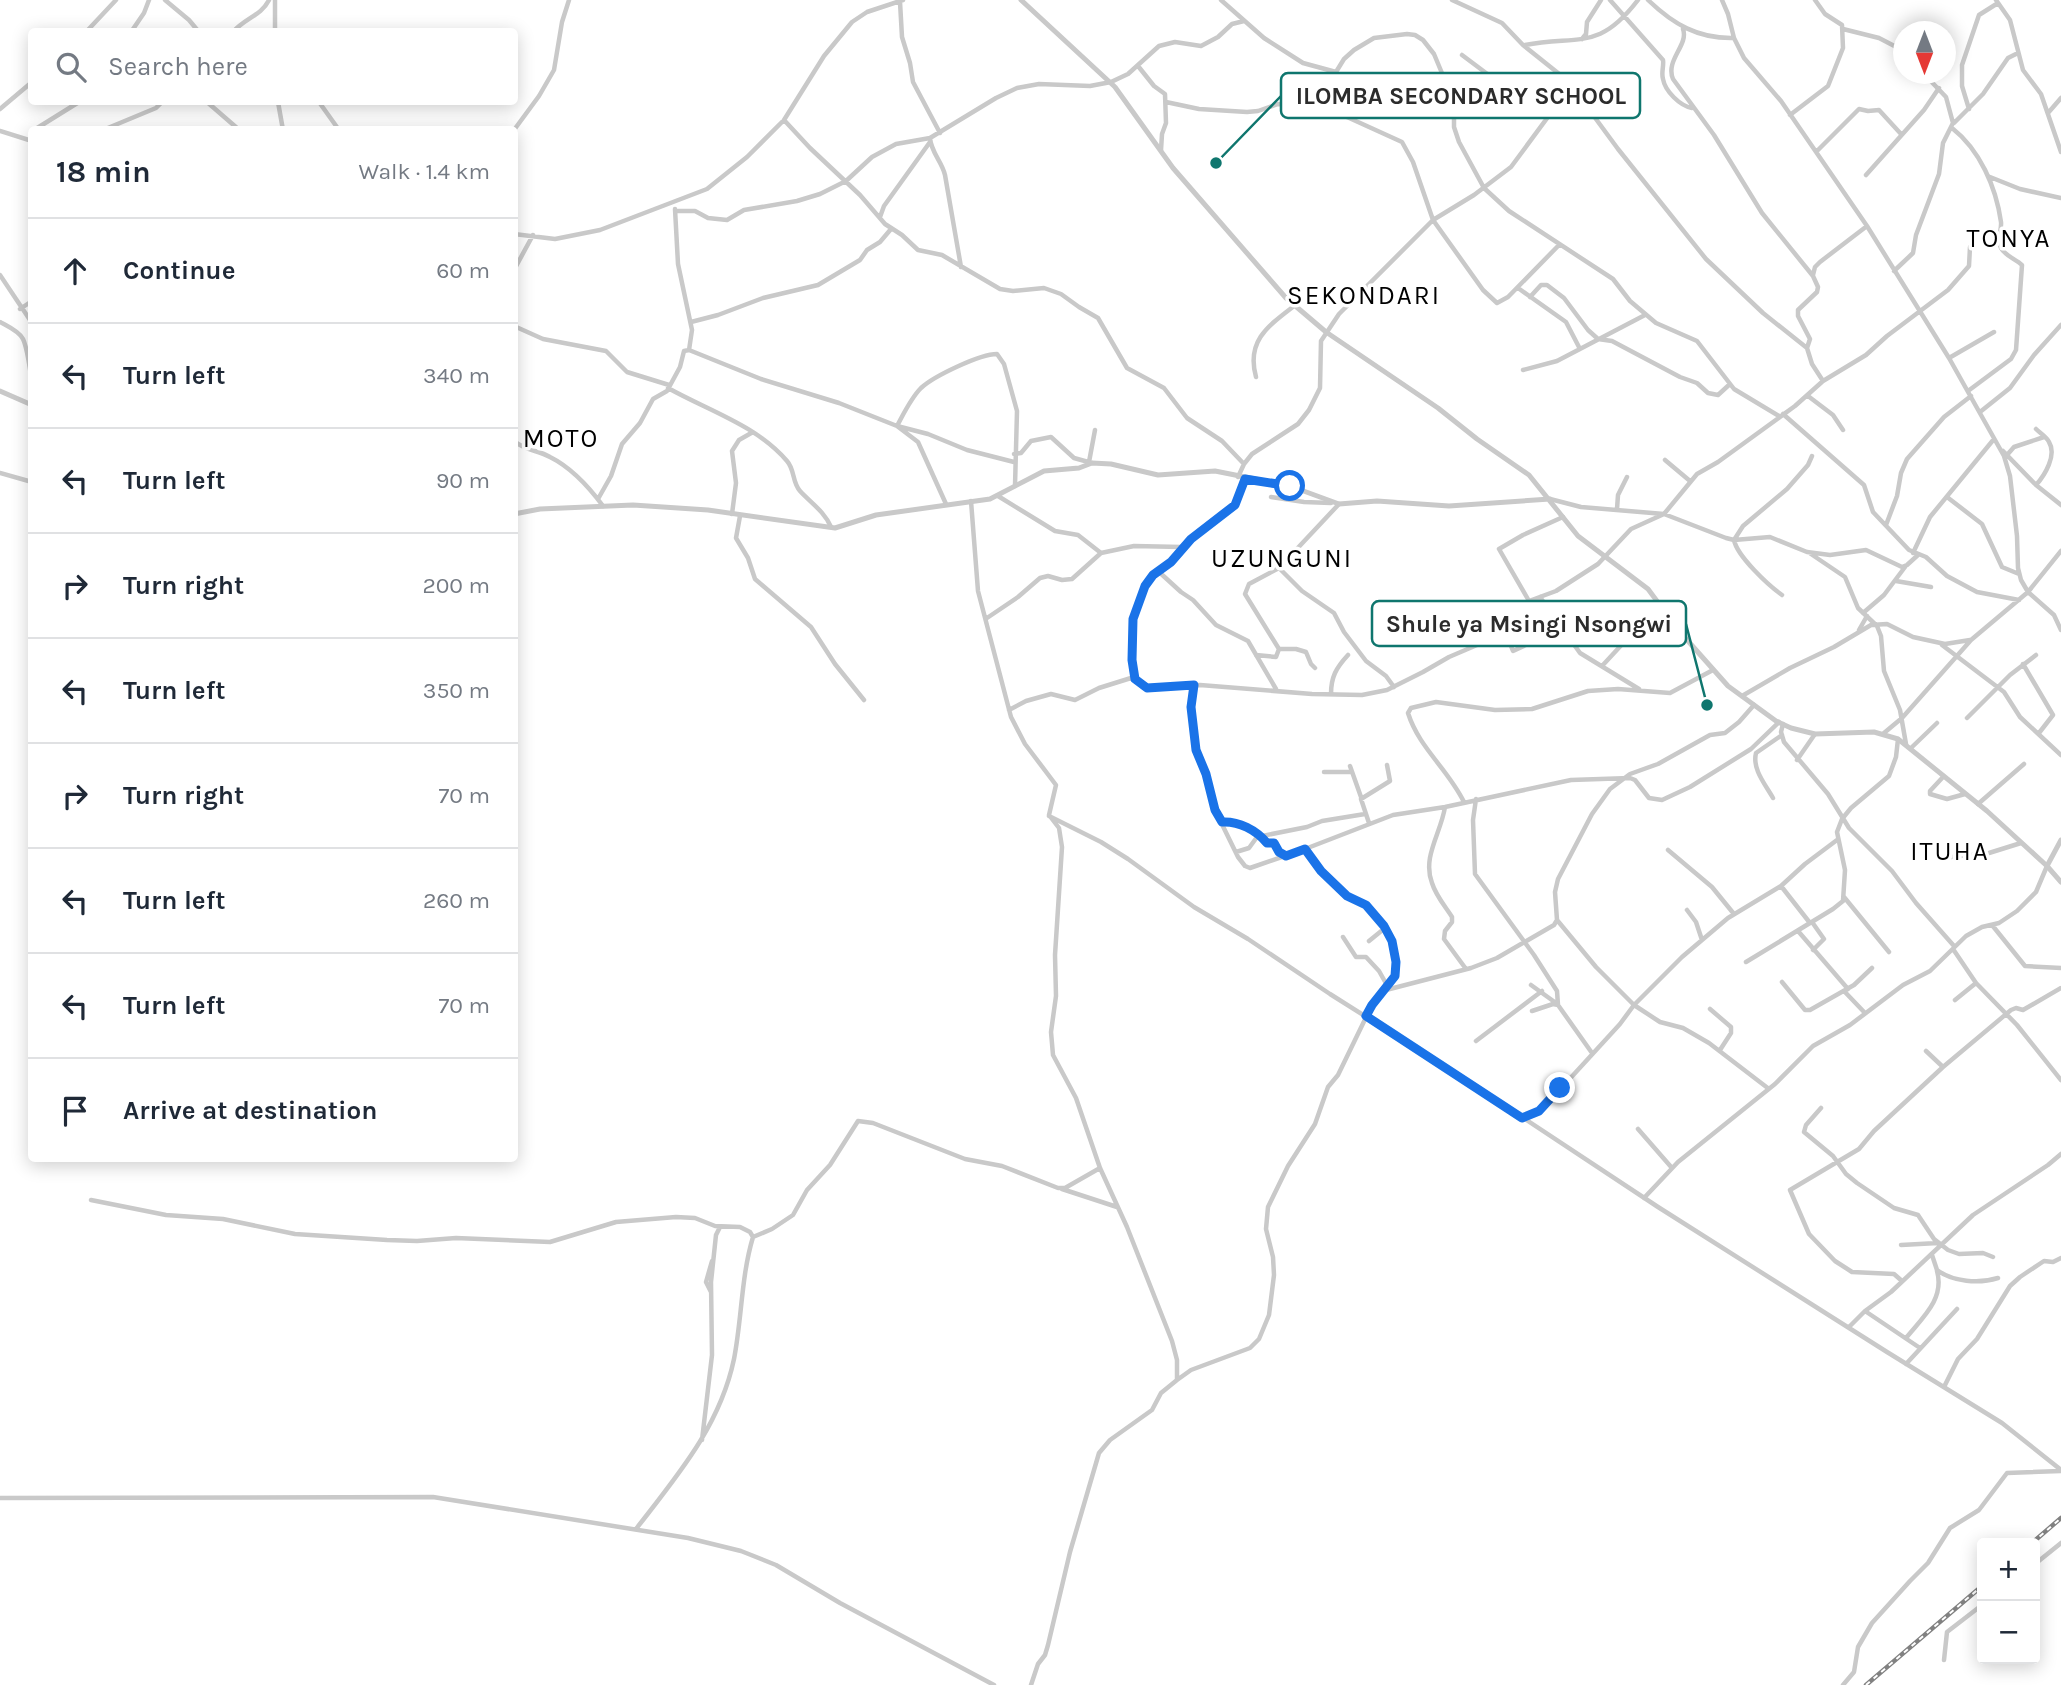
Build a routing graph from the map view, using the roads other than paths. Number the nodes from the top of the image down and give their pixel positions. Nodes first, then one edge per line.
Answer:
1 (116, 0) edge
2 (149, 0) edge
3 (165, 0) edge
4 (270, 0) edge
5 (275, 0) edge
6 (569, 0) edge
7 (1021, 0) edge
8 (1221, 0) edge
9 (1452, 0) edge
10 (1601, 0) edge
11 (1610, 0) edge
12 (1638, 0) edge
13 (1648, 0) edge
14 (1722, 0) edge
15 (1815, 0) edge
16 (901, 1) edge
17 (1996, 1) edge
18 (1625, 16) junction
19 (1244, 21) junction
20 (90, 28) edge
21 (134, 28) edge
22 (196, 28) edge
23 (237, 28) edge
24 (275, 28) edge
25 (1683, 29) junction
26 (1843, 29) junction
27 (1734, 38) junction
28 (1582, 39) junction
29 (1523, 45) junction
30 (1893, 45) edge
31 (2018, 53) junction
32 (1462, 55) dead end
33 (1138, 66) junction
34 (1336, 72) junction
35 (1111, 82) junction
36 (1935, 84) edge
37 (28, 85) edge
38 (1939, 88) junction
39 (1577, 91) junction
40 (2061, 98) edge
41 (1166, 102) junction
42 (74, 105) edge
43 (160, 105) edge
44 (210, 105) edge
45 (279, 105) edge
46 (321, 105) edge
47 (1693, 108) junction
48 (0, 109) edge
49 (1324, 110) junction
50 (1969, 110) junction
51 (2047, 114) junction
52 (1790, 115) junction
53 (1546, 118) junction
54 (784, 120) junction
55 (40, 126) edge
56 (113, 126) edge
57 (234, 126) edge
58 (282, 126) edge
59 (336, 126) edge
60 (517, 126) edge
61 (1952, 126) junction
62 (0, 131) edge
63 (28, 133) edge
64 (940, 133) junction
65 (1901, 134) junction
66 (20, 137) junction
67 (28, 140) edge
68 (930, 140) junction
69 (1817, 151) junction
70 (1161, 152) junction
71 (2061, 152) edge
72 (1866, 175) dead end
73 (1990, 177) junction
74 (846, 181) junction
75 (1484, 187) junction
76 (2061, 198) edge
77 (674, 202) junction
78 (676, 211) junction
79 (880, 218) junction
80 (1433, 220) junction
81 (1867, 226) junction
82 (891, 229) junction
83 (518, 234) edge
84 (533, 235) junction
85 (1559, 245) junction
86 (1970, 247) dead end
87 (518, 263) edge
88 (961, 267) junction
89 (1894, 271) junction
90 (0, 275) edge
91 (1813, 275) junction
92 (1518, 288) junction
93 (1531, 297) junction
94 (28, 304) edge
95 (1294, 306) junction
96 (20, 309) junction
97 (1919, 312) junction
98 (1645, 315) junction
99 (28, 318) edge
100 (0, 322) edge
101 (691, 322) junction
102 (2061, 325) edge
103 (518, 329) edge
104 (1326, 331) junction
105 (1993, 332) dead end
106 (1598, 339) junction
107 (1807, 348) junction
108 (1580, 349) junction
109 (689, 350) junction
110 (1949, 358) junction
111 (28, 359) edge
112 (1523, 370) dead end
113 (1256, 377) dead end
114 (1823, 381) junction
115 (1730, 384) junction
116 (669, 386) junction
117 (0, 391) edge
118 (1970, 394) junction
119 (1808, 396) junction
120 (28, 403) edge
121 (1980, 412) junction
122 (1781, 415) junction
123 (897, 426) junction
124 (2036, 429) dead end
125 (1095, 430) dead end
126 (1843, 430) dead end
127 (753, 432) junction
128 (2045, 437) junction
129 (1994, 439) junction
130 (518, 444) edge
131 (1999, 448) junction
132 (1014, 454) junction
133 (2007, 455) junction
134 (1811, 456) dead end
135 (1665, 460) dead end
136 (1014, 462) junction
137 (1091, 463) junction
138 (1244, 464) junction
139 (0, 473) edge
140 (1238, 477) junction
141 (1627, 477) dead end
142 (1245, 479) junction
143 (28, 481) edge
144 (1690, 481) junction
145 (2036, 485) junction
146 (1015, 486) junction
147 (998, 496) junction
148 (1270, 497) dead end
149 (1947, 497) junction
150 (598, 499) junction
151 (1550, 499) junction
152 (971, 502) junction
153 (1331, 503) junction
154 (1339, 504) junction
155 (946, 505) junction
156 (2061, 505) edge
157 (603, 506) junction
158 (1617, 509) junction
159 (518, 513) edge
160 (732, 514) junction
161 (1664, 514) junction
162 (740, 516) junction
163 (1563, 517) junction
164 (1886, 525) junction
165 (831, 528) junction
166 (1734, 540) junction
167 (1183, 547) junction
168 (2061, 551) edge
169 (1807, 552) junction
170 (1101, 554) junction
171 (1916, 554) junction
172 (1606, 557) junction
173 (1906, 566) junction
174 (1279, 568) junction
175 (1158, 571) junction
176 (2019, 574) junction
177 (1895, 581) junction
178 (1931, 587) dead end
179 (2028, 592) junction
180 (1782, 595) dead end
181 (1540, 597) junction
182 (2019, 600) junction
183 (1529, 601) junction
184 (1664, 611) junction
185 (1865, 615) junction
186 (987, 618) junction
187 (1502, 624) junction
188 (1875, 624) junction
189 (1562, 628) junction
190 (2061, 630) edge
191 (1858, 631) junction
192 (1971, 640) junction
193 (1940, 643) junction
194 (1279, 649) junction
195 (1256, 655) junction
196 (1348, 655) dead end
197 (1957, 655) junction
198 (2036, 655) dead end
199 (2023, 664) junction
200 (1602, 666) junction
201 (1315, 668) dead end
202 (1713, 670) junction
203 (1135, 679) junction
204 (1194, 685) junction
205 (1394, 687) junction
206 (1998, 687) junction
207 (1276, 690) junction
208 (1641, 690) junction
209 (1331, 694) junction
210 (1742, 696) junction
211 (864, 700) dead end
212 (1754, 705) junction
213 (1009, 710) junction
214 (1902, 718) junction
215 (1967, 719) dead end
216 (1781, 723) junction
217 (1937, 723) dead end
218 (1884, 733) junction
219 (2039, 733) junction
220 (1815, 734) junction
221 (1782, 735) junction
222 (1898, 738) junction
223 (1908, 746) junction
224 (2061, 755) edge
225 (1797, 760) junction
226 (2024, 764) dead end
227 (1387, 765) dead end
228 (1350, 766) dead end
229 (1324, 772) dead end
230 (1352, 772) junction
231 (1623, 777) junction
232 (1943, 777) junction
233 (1965, 794) junction
234 (1773, 797) dead end
235 (1361, 798) junction
236 (1476, 799) junction
237 (1464, 802) junction
238 (1978, 804) junction
239 (1445, 807) junction
240 (1365, 814) junction
241 (1049, 816) junction
242 (1842, 819) junction
243 (1222, 822) junction
244 (1368, 823) junction
245 (1261, 836) junction
246 (1837, 840) junction
247 (2061, 840) edge
248 (2021, 843) junction
249 (1305, 849) junction
250 (1668, 850) dead end
251 (1236, 852) junction
252 (1286, 856) junction
253 (1951, 857) dead end
254 (2047, 866) junction
255 (2061, 882) edge
256 (1781, 886) junction
257 (1844, 897) junction
258 (1687, 910) dead end
259 (1734, 914) junction
260 (1557, 920) junction
261 (1811, 922) junction
262 (1992, 925) junction
263 (1385, 928) junction
264 (1798, 931) junction
265 (1343, 937) dead end
266 (1702, 940) junction
267 (1369, 941) dead end
268 (1524, 941) junction
269 (1954, 947) junction
270 (1813, 950) junction
271 (1889, 952) dead end
272 (1746, 962) dead end
273 (1871, 968) dead end
274 (2061, 968) edge
275 (1466, 969) junction
276 (1782, 982) dead end
277 (1976, 983) junction
278 (1531, 985) dead end
279 (2061, 988) edge
280 (1387, 989) junction
281 (1846, 990) junction
282 (1542, 991) junction
283 (1955, 1000) dead end
284 (1557, 1004) junction
285 (1634, 1005) junction
286 (1710, 1009) dead end
287 (1532, 1011) dead end
288 (1865, 1013) junction
289 (2008, 1015) junction
290 (1366, 1016) junction
291 (1476, 1041) dead end
292 (1720, 1050) junction
293 (1926, 1051) dead end
294 (1592, 1053) junction
295 (1943, 1067) junction
296 (2061, 1080) edge
297 (1769, 1089) junction
298 (1821, 1108) dead end
299 (1522, 1118) junction
300 (1638, 1129) dead end
301 (2061, 1154) edge
302 (1839, 1163) junction
303 (1100, 1168) junction
304 (1672, 1168) junction
305 (1061, 1188) junction
306 (1644, 1198) junction
307 (92, 1200) dead end
308 (1118, 1207) junction
309 (720, 1227) junction
310 (753, 1237) junction
311 (1940, 1244) junction
312 (1901, 1245) dead end
313 (1932, 1254) junction
314 (1993, 1257) dead end
315 (2061, 1258) edge
316 (1937, 1270) junction
317 (1998, 1279) dead end
318 (1902, 1281) junction
319 (1957, 1309) dead end
320 (1865, 1311) junction
321 (1849, 1328) junction
322 (1906, 1338) junction
323 (1920, 1348) junction
324 (1906, 1364) junction
325 (1177, 1380) junction
326 (1944, 1387) junction
327 (702, 1441) junction
328 (2061, 1471) edge
329 (0, 1498) edge
330 (636, 1530) junction
331 (2061, 1543) edge
332 (2040, 1560) edge
333 (1977, 1609) edge
334 (1944, 1660) dead end
335 (994, 1685) edge
336 (1031, 1685) edge
337 (1843, 1685) edge

1 - 20 street
2 - 21 street
3 - 22 street
4 - 23 street
5 - 24 street
6 - 60 street
7 - 35 street
8 - 19 street
9 - 29 street
10 - 28 street
11 - 18 street
12 - 18 street
13 - 25 street
14 - 27 street
15 - 26 street
16 - 54 street
16 - 64 street
17 - 31 street
17 - 50 street
18 - 28 street
18 - 47 street
19 - 33 street
19 - 34 street
25 - 27 street
25 - 47 street
26 - 30 street
26 - 52 street
27 - 52 street
28 - 29 street
29 - 39 street
31 - 50 street
31 - 51 street
32 - 53 street
33 - 35 street
33 - 41 street
34 - 49 street
34 - 75 street
35 - 64 street
35 - 70 street
36 - 38 street
37 - 48 street
38 - 61 street
38 - 65 street
39 - 53 street
39 - 107 street
40 - 51 street
41 - 49 street
41 - 70 street
42 - 55 street
43 - 56 street
44 - 57 street
45 - 58 street
46 - 59 street
47 - 91 street
49 - 80 street
50 - 61 street
51 - 71 street
52 - 69 street
53 - 75 street
54 - 74 street
54 - 77 street
61 - 73 street
61 - 89 street
62 - 66 street
63 - 66 street
64 - 68 street
65 - 69 street
65 - 72 street
66 - 67 street
68 - 74 street
68 - 79 street
68 - 88 street
69 - 81 street
70 - 95 street
73 - 76 street
73 - 118 street
74 - 78 street
74 - 79 street
75 - 80 street
75 - 85 street
77 - 78 street
77 - 84 street
78 - 101 street
79 - 82 street
80 - 92 street
80 - 104 street
81 - 89 street
81 - 91 street
82 - 88 street
82 - 101 street
83 - 84 street
84 - 87 street
85 - 92 street
85 - 98 street
86 - 97 street
88 - 138 street
89 - 97 street
90 - 96 street
91 - 107 street
92 - 93 street
93 - 106 street
93 - 108 street
94 - 96 street
95 - 104 street
95 - 113 street
96 - 99 street
97 - 110 street
97 - 114 street
98 - 106 street
98 - 115 street
100 - 111 street
101 - 109 street
102 - 121 street
103 - 116 street
104 - 138 street
104 - 151 street
105 - 110 street
106 - 108 street
106 - 115 street
107 - 114 street
108 - 112 street
109 - 116 street
109 - 123 street
110 - 118 street
114 - 119 street
115 - 122 street
116 - 127 street
116 - 150 street
117 - 120 street
118 - 121 street
118 - 164 street
119 - 122 street
119 - 126 street
121 - 129 street
122 - 144 street
122 - 164 street
123 - 132 street
123 - 136 street
123 - 155 street
124 - 128 street
125 - 137 street
127 - 160 street
127 - 165 street
128 - 133 street
128 - 145 street
129 - 131 street
129 - 149 street
130 - 150 street
131 - 133 street
131 - 176 street
132 - 136 street
132 - 137 street
133 - 145 street
134 - 166 street
135 - 144 street
136 - 146 street
137 - 140 street
137 - 146 street
138 - 140 street
139 - 143 street
140 - 142 street
141 - 158 street
142 - 153 street
142 - 167 street
144 - 161 street
145 - 156 street
146 - 147 street
147 - 152 street
147 - 170 street
148 - 153 street
149 - 171 street
149 - 176 street
150 - 157 street
151 - 154 street
151 - 158 street
151 - 163 street
152 - 155 street
152 - 186 street
153 - 154 street
154 - 174 street
155 - 165 street
157 - 159 street
157 - 160 street
158 - 161 street
160 - 162 street
161 - 166 street
161 - 172 street
162 - 165 street
162 - 211 street
163 - 172 street
163 - 183 street
164 - 171 street
166 - 169 street
166 - 180 street
167 - 170 street
167 - 175 street
168 - 179 street
169 - 173 street
169 - 185 street
170 - 186 street
171 - 173 street
171 - 182 street
172 - 181 street
172 - 184 street
173 - 177 street
174 - 194 street
174 - 205 street
175 - 195 street
175 - 203 street
176 - 179 street
177 - 178 street
177 - 185 street
179 - 182 street
179 - 190 street
181 - 183 street
181 - 189 street
182 - 192 street
183 - 187 street
184 - 200 street
184 - 202 street
185 - 188 street
185 - 191 street
186 - 213 street
187 - 189 street
187 - 205 street
188 - 191 street
188 - 193 street
188 - 214 street
189 - 200 street
191 - 210 street
192 - 193 street
192 - 197 street
193 - 197 street
194 - 195 street
194 - 201 street
195 - 207 street
196 - 209 street
197 - 206 street
197 - 214 street
198 - 199 street
199 - 206 street
199 - 219 street
200 - 208 street
202 - 208 street
202 - 210 street
203 - 204 street
203 - 213 street
204 - 207 street
204 - 243 street
205 - 209 street
206 - 215 street
206 - 219 street
207 - 209 street
208 - 237 street
210 - 212 street
212 - 216 street
212 - 231 street
213 - 241 street
214 - 218 street
214 - 223 street
216 - 220 street
216 - 221 street
216 - 231 street
217 - 223 street
218 - 220 street
218 - 222 street
219 - 224 street
220 - 225 street
221 - 225 street
221 - 234 street
222 - 223 street
222 - 242 street
223 - 232 street
225 - 242 street
226 - 238 street
227 - 235 street
228 - 230 street
229 - 230 street
230 - 235 street
231 - 236 street
231 - 260 street
232 - 233 street
232 - 233 street
233 - 238 street
235 - 240 street
236 - 237 street
236 - 268 street
237 - 239 street
238 - 248 street
239 - 244 street
239 - 275 street
240 - 244 street
240 - 245 street
241 - 290 street
241 - 303 street
242 - 246 street
242 - 269 street
243 - 245 street
243 - 251 street
244 - 249 street
245 - 251 street
245 - 252 street
246 - 256 street
246 - 257 street
247 - 254 street
248 - 253 street
248 - 254 street
249 - 252 street
249 - 263 street
250 - 259 street
251 - 252 street
254 - 255 street
254 - 262 street
256 - 259 street
256 - 261 street
257 - 261 street
257 - 271 street
258 - 266 street
259 - 266 street
260 - 268 street
260 - 285 street
261 - 264 street
261 - 270 street
262 - 269 street
262 - 274 street
263 - 267 street
263 - 280 street
264 - 270 street
264 - 272 street
265 - 280 street
266 - 285 street
268 - 275 street
268 - 284 street
269 - 277 street
269 - 288 street
270 - 281 street
273 - 281 street
275 - 280 street
276 - 281 street
277 - 283 street
277 - 289 street
278 - 282 street
279 - 289 street
280 - 290 street
281 - 288 street
282 - 284 street
282 - 291 street
284 - 287 street
284 - 294 street
285 - 292 street
285 - 294 street
286 - 292 street
288 - 297 street
289 - 295 street
289 - 296 street
290 - 299 street
290 - 325 street
292 - 297 street
293 - 295 street
294 - 299 street
295 - 302 street
297 - 304 street
298 - 302 street
299 - 306 street
300 - 304 street
301 - 311 street
302 - 311 street
302 - 318 street
303 - 305 street
303 - 308 street
304 - 306 street
305 - 308 street
305 - 310 street
306 - 321 street
307 - 309 street
308 - 325 street
309 - 310 street
309 - 327 street
310 - 327 street
311 - 312 street
311 - 313 street
311 - 314 street
313 - 316 street
313 - 318 street
315 - 326 street
316 - 317 street
316 - 322 street
318 - 320 street
319 - 323 street
320 - 321 street
320 - 322 street
321 - 324 street
322 - 323 street
323 - 324 street
324 - 326 street
325 - 336 street
326 - 328 street
327 - 330 street
328 - 337 street
329 - 330 street
330 - 335 street
331 - 332 street
333 - 334 street

